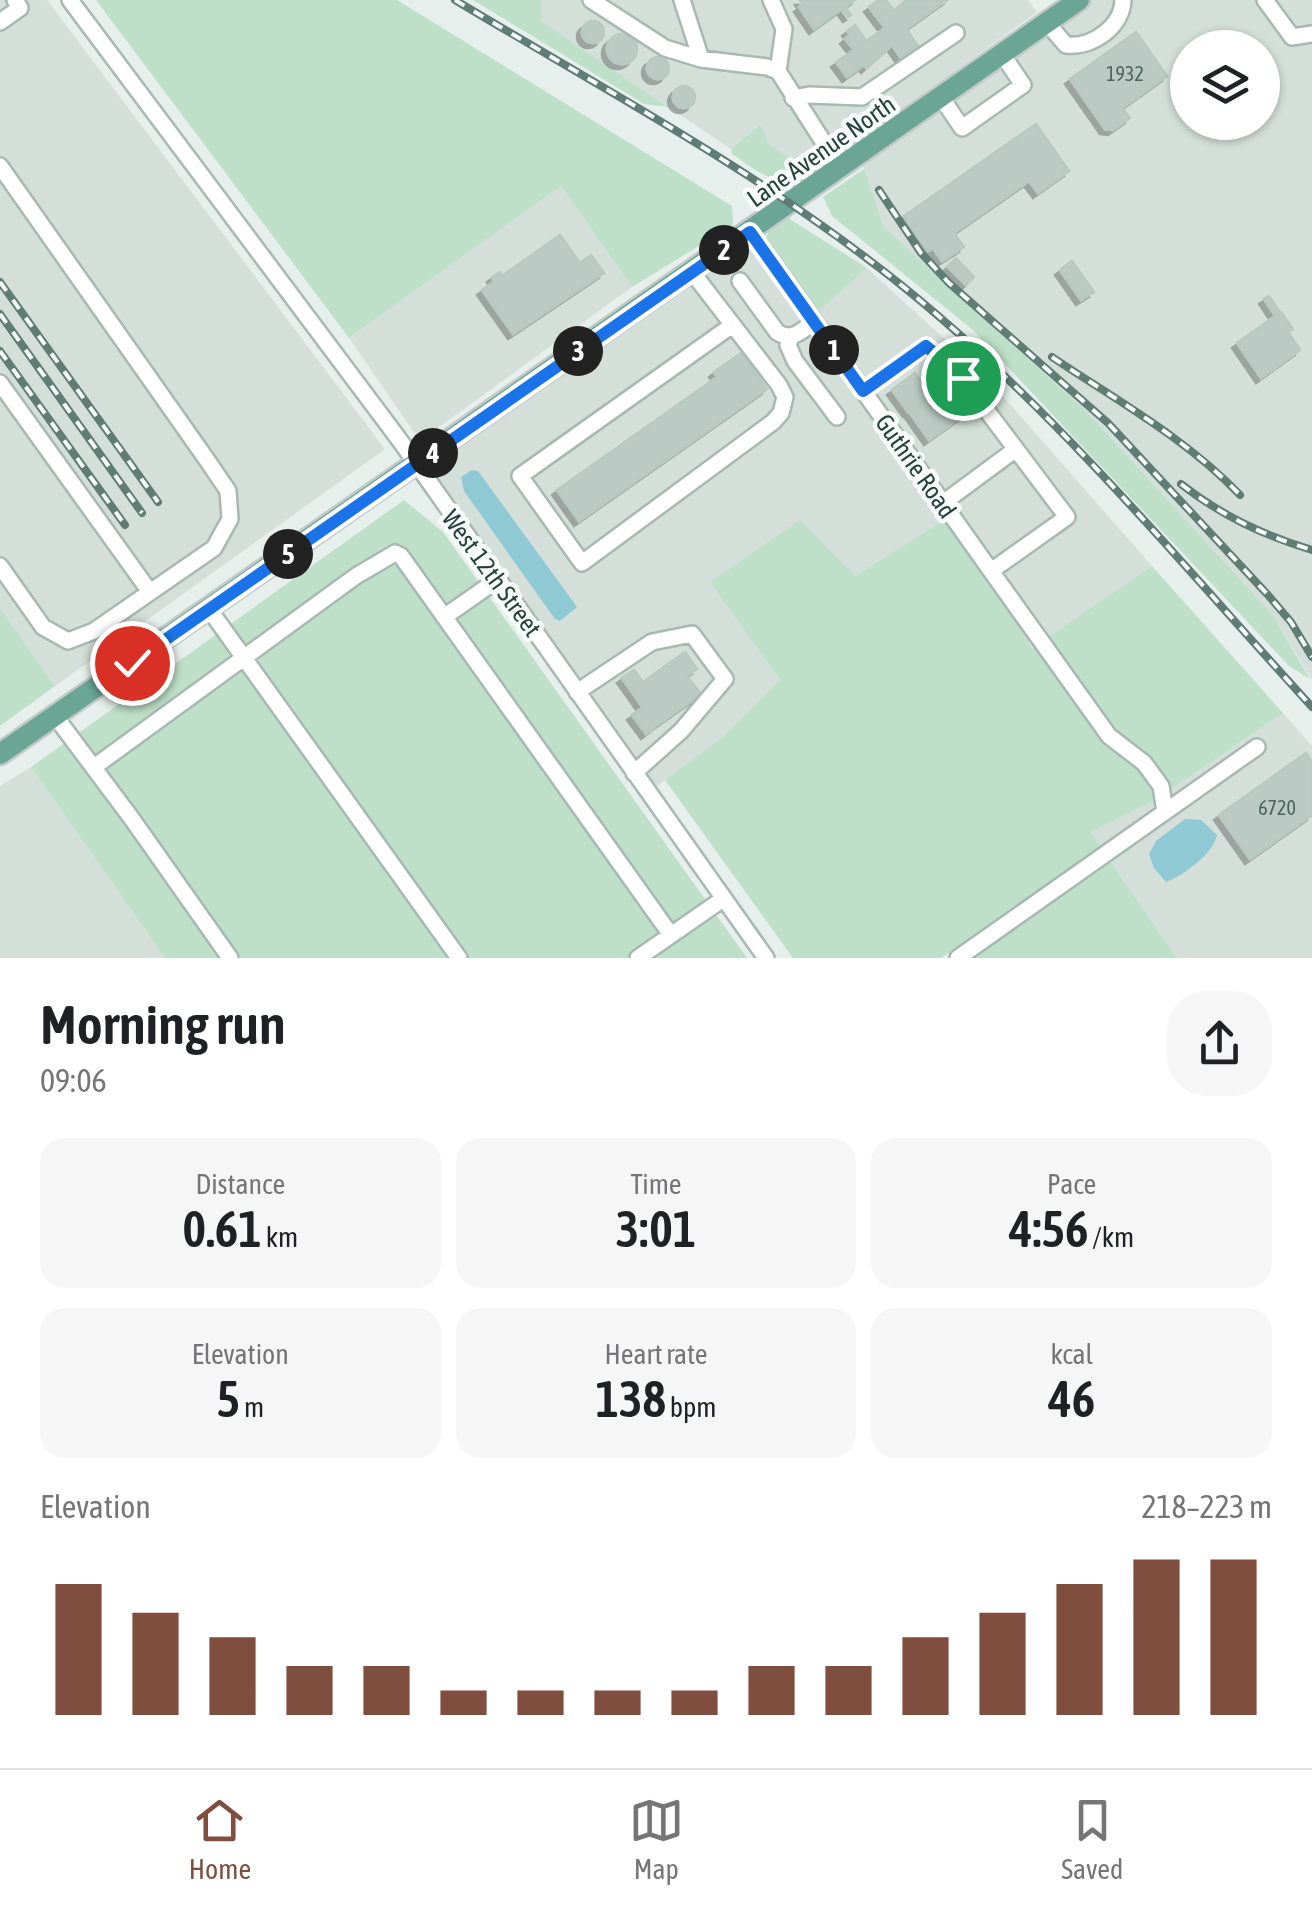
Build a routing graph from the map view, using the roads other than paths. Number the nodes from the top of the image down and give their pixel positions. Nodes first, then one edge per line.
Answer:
1 (15, 0) edge
2 (70, 0) edge
3 (591, 0) edge
4 (682, 0) edge
5 (771, 0) edge
6 (780, 0) edge
7 (1079, 0) edge
8 (1123, 0) edge
9 (1265, 0) edge
10 (0, 22) edge
11 (1047, 22) junction
12 (784, 29) junction
13 (956, 33) dead end
14 (1312, 34) edge
15 (1002, 54) junction
16 (701, 58) junction
17 (778, 71) junction
18 (794, 98) junction
19 (940, 98) junction
20 (0, 166) edge
21 (840, 168) junction
22 (750, 232) junction
23 (692, 272) junction
24 (740, 281) dead end
25 (814, 322) junction
26 (731, 326) junction
27 (791, 338) junction
28 (0, 383) edge
29 (863, 391) junction
30 (837, 417) dead end
31 (1016, 449) junction
32 (416, 465) junction
33 (942, 503) junction
34 (0, 566) edge
35 (991, 571) junction
36 (496, 580) junction
37 (150, 592) junction
38 (209, 609) junction
39 (444, 617) junction
40 (245, 660) junction
41 (577, 692) junction
42 (54, 716) junction
43 (1257, 747) dead end
44 (0, 754) edge
45 (94, 767) junction
46 (634, 773) junction
47 (1165, 812) junction
48 (723, 899) junction
49 (671, 934) junction
50 (230, 958) edge
51 (459, 958) edge
52 (638, 958) edge
53 (766, 958) edge
54 (958, 958) edge

1 - 10 street
2 - 32 street, West 12th Street
3 - 16 street
4 - 16 street
5 - 12 street
6 - 12 street
7 - 11 main road, Lane Avenue North
8 - 11 street
9 - 14 street
11 - 15 main road, Lane Avenue North
12 - 17 street
13 - 18 street
15 - 19 main road, Lane Avenue North
15 - 19 street
16 - 17 street
17 - 18 street
18 - 21 street
19 - 21 main road, Lane Avenue North
20 - 37 street
21 - 22 main road, Lane Avenue North
22 - 23 main road, Lane Avenue North
22 - 25 street, Guthrie Road
23 - 26 street
23 - 32 main road, Lane Avenue North
24 - 27 street
25 - 27 street
25 - 29 street, Guthrie Road
26 - 26 street
27 - 30 street
28 - 37 street
29 - 31 street
29 - 33 street, Guthrie Road
31 - 33 street
31 - 35 street
32 - 36 street, West 12th Street
32 - 38 main road, Lane Avenue North
33 - 35 street, Guthrie Road
34 - 37 street
35 - 47 street, Guthrie Road
36 - 39 street
36 - 41 street, West 12th Street
38 - 40 street
38 - 42 main road, Lane Avenue North
39 - 40 street
39 - 49 street
40 - 45 street
40 - 51 street
41 - 46 street, West 12th Street
41 - 46 street
42 - 44 main road, Lane Avenue North
42 - 45 street
43 - 47 street
45 - 50 street
46 - 48 street, West 12th Street
47 - 54 street
48 - 49 street
48 - 53 street, West 12th Street
49 - 52 street

